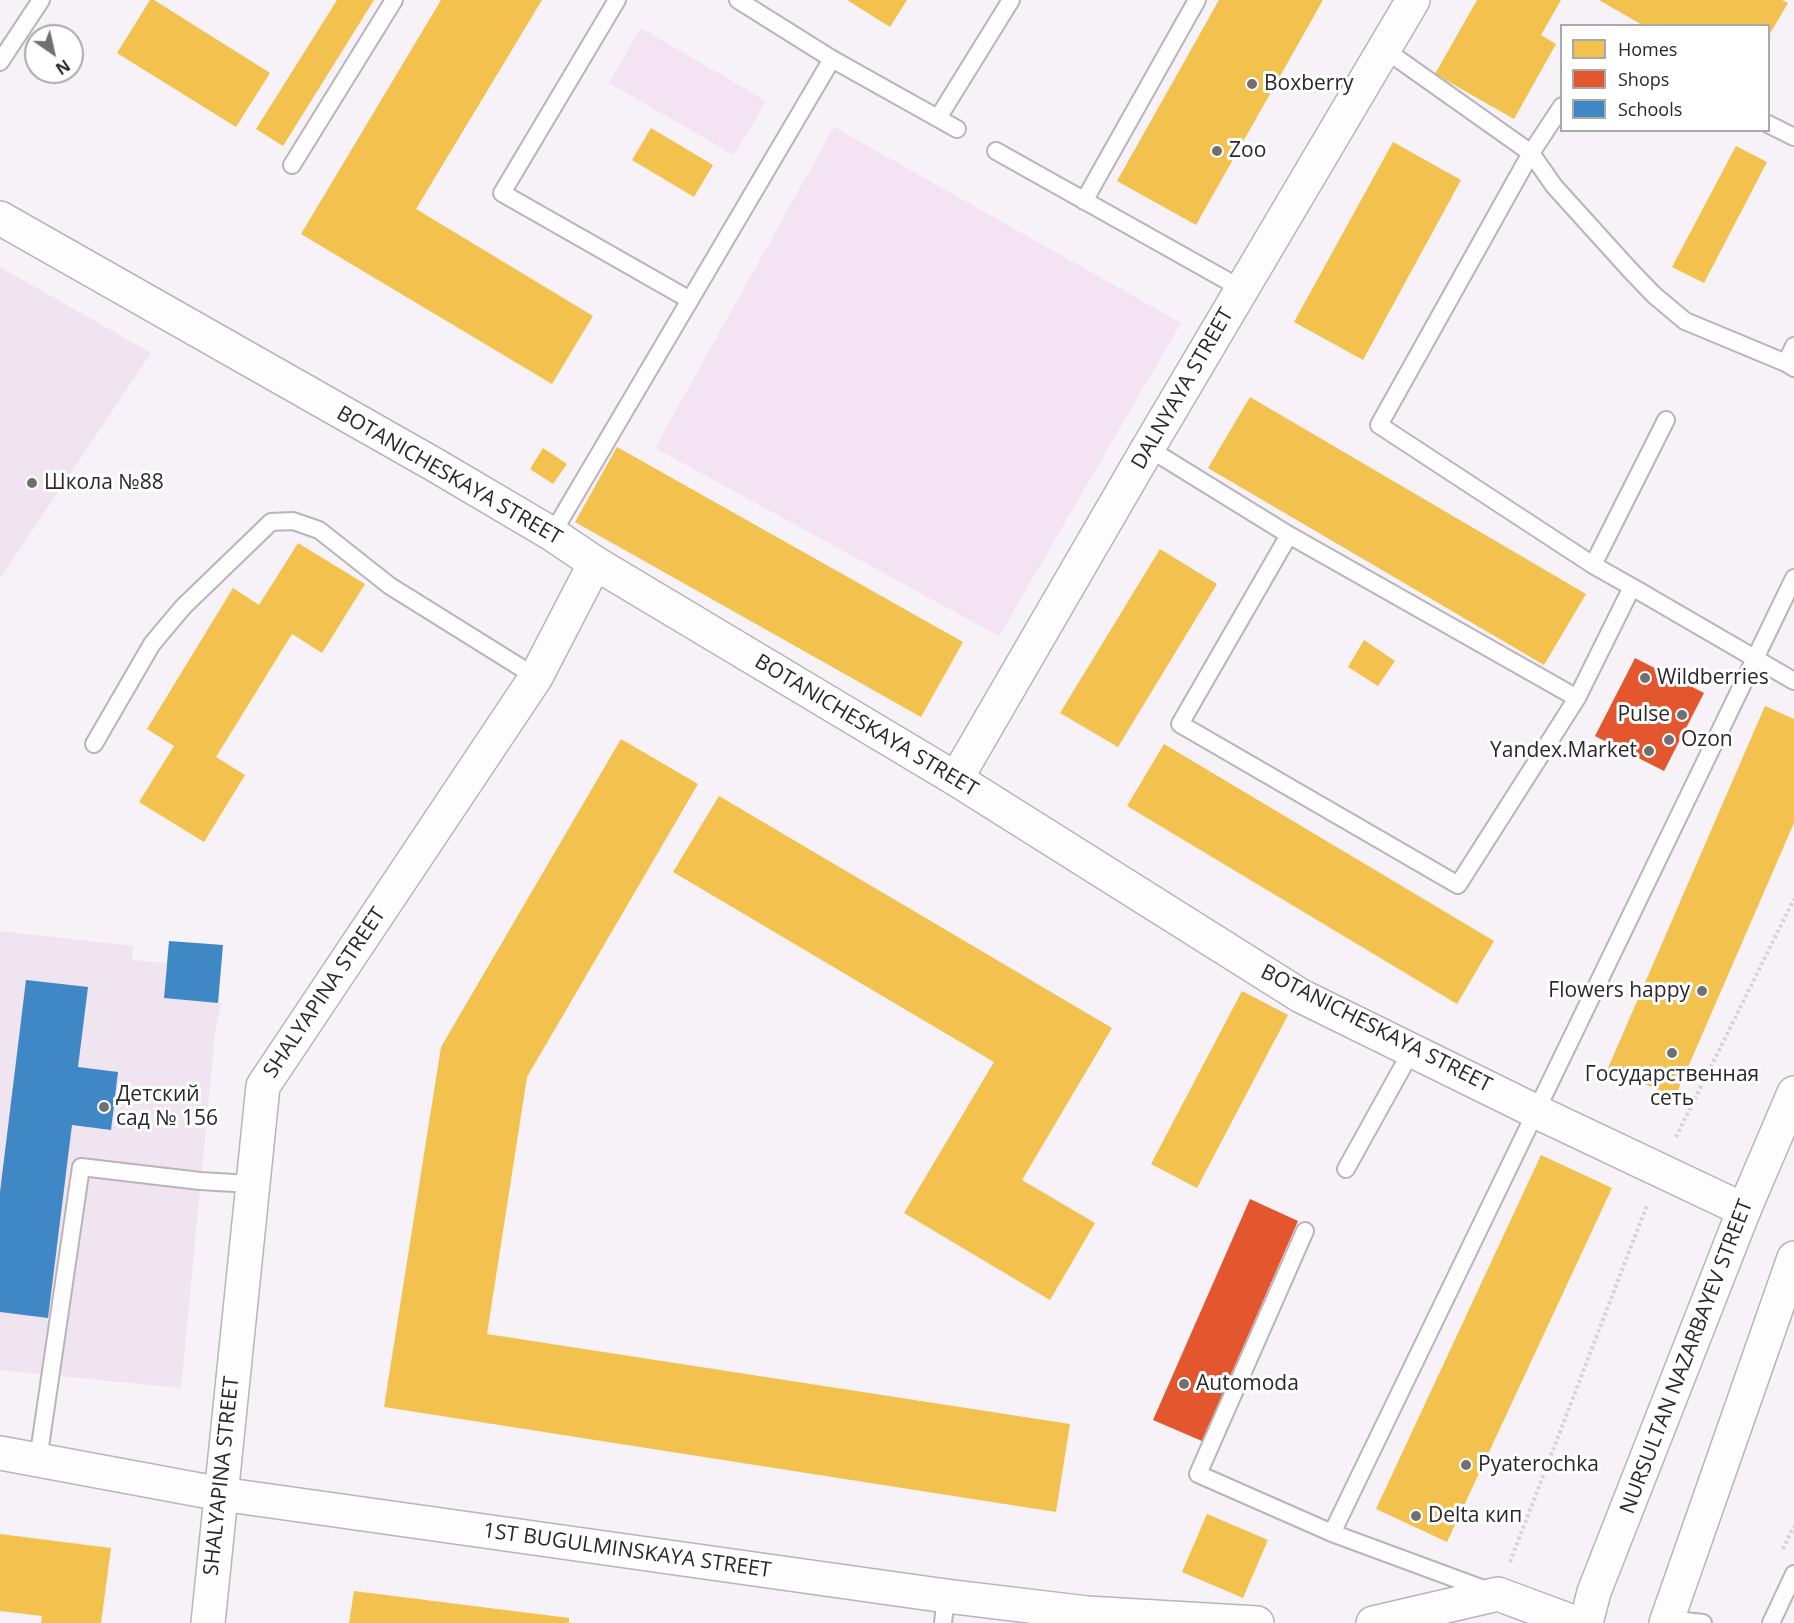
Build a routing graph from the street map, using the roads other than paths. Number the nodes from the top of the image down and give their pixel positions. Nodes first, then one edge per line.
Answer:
1 (41, 0) edge
2 (394, 0) edge
3 (617, 0) edge
4 (740, 0) edge
5 (1011, 0) edge
6 (1197, 0) edge
7 (1413, 0) edge
8 (1383, 49) junction
9 (832, 59) junction
10 (0, 62) edge
11 (1560, 109) edge
12 (938, 118) junction
13 (1770, 125) edge
14 (957, 129) dead end
15 (1794, 137) edge
16 (996, 151) dead end
17 (1532, 153) junction
18 (292, 165) dead end
19 (1084, 201) junction
20 (0, 218) edge
21 (1242, 289) junction
22 (690, 300) junction
23 (1794, 346) edge
24 (1790, 365) edge
25 (1666, 420) dead end
26 (1148, 448) junction
27 (552, 534) junction
28 (1289, 535) junction
29 (595, 563) junction
30 (1593, 565) junction
31 (1794, 578) edge
32 (1632, 587) junction
33 (1756, 659) junction
34 (536, 677) junction
35 (1794, 681) edge
36 (1577, 698) junction
37 (94, 744) dead end
38 (956, 779) junction
39 (1412, 1050) junction
40 (1794, 1093) edge
41 (1537, 1112) junction
42 (1346, 1169) dead end
43 (251, 1184) junction
44 (1744, 1210) junction
45 (1305, 1232) dead end
46 (1794, 1258) edge
47 (0, 1453) edge
48 (38, 1460) junction
49 (221, 1494) junction
50 (1332, 1533) junction
51 (1794, 1574) edge
52 (1498, 1594) junction
53 (945, 1609) edge
54 (1666, 1621) edge
55 (208, 1623) edge
56 (1257, 1623) edge
57 (1373, 1623) edge
58 (1576, 1623) edge
59 (1586, 1623) edge
60 (1703, 1623) edge
61 (1771, 1623) edge

1 - 10 lane
2 - 18 lane
3 - 22 lane
4 - 9 lane
5 - 12 lane
6 - 19 lane
7 - 8 street, DALNYAYA STREET
8 - 17 lane
8 - 21 street, DALNYAYA STREET
9 - 12 lane
9 - 22 lane
11 - 17 lane
12 - 14 lane
13 - 15 lane
16 - 19 lane
17 - 24 lane
17 - 30 lane
19 - 21 lane
20 - 27 street, BOTANICHESKAYA STREET
21 - 26 street, DALNYAYA STREET
22 - 27 lane
23 - 24 lane
25 - 30 lane
26 - 28 lane
26 - 38 street, DALNYAYA STREET
27 - 29 street, BOTANICHESKAYA STREET
28 - 36 lane
28 - 36 lane
29 - 34 street, SHALYAPINA STREET
29 - 38 street, BOTANICHESKAYA STREET
30 - 32 lane
31 - 33 lane
32 - 33 lane
32 - 36 lane
33 - 35 lane
33 - 41 lane
34 - 37 lane
34 - 43 street, SHALYAPINA STREET
38 - 39 street, BOTANICHESKAYA STREET
39 - 41 street, BOTANICHESKAYA STREET
39 - 42 lane
40 - 44 street, NURSULTAN NAZARBAYEV STREET
41 - 44 street, BOTANICHESKAYA STREET
41 - 50 lane
43 - 48 lane
43 - 49 street, SHALYAPINA STREET
44 - 59 street, NURSULTAN NAZARBAYEV STREET
45 - 50 lane
46 - 54 street
47 - 48 street, 1ST BUGULMINSKAYA STREET
48 - 49 street, 1ST BUGULMINSKAYA STREET
49 - 53 street, 1ST BUGULMINSKAYA STREET
49 - 55 street, SHALYAPINA STREET
50 - 52 lane
51 - 61 lane
52 - 57 street
52 - 58 street
53 - 56 street, 1ST BUGULMINSKAYA STREET
54 - 60 lane

